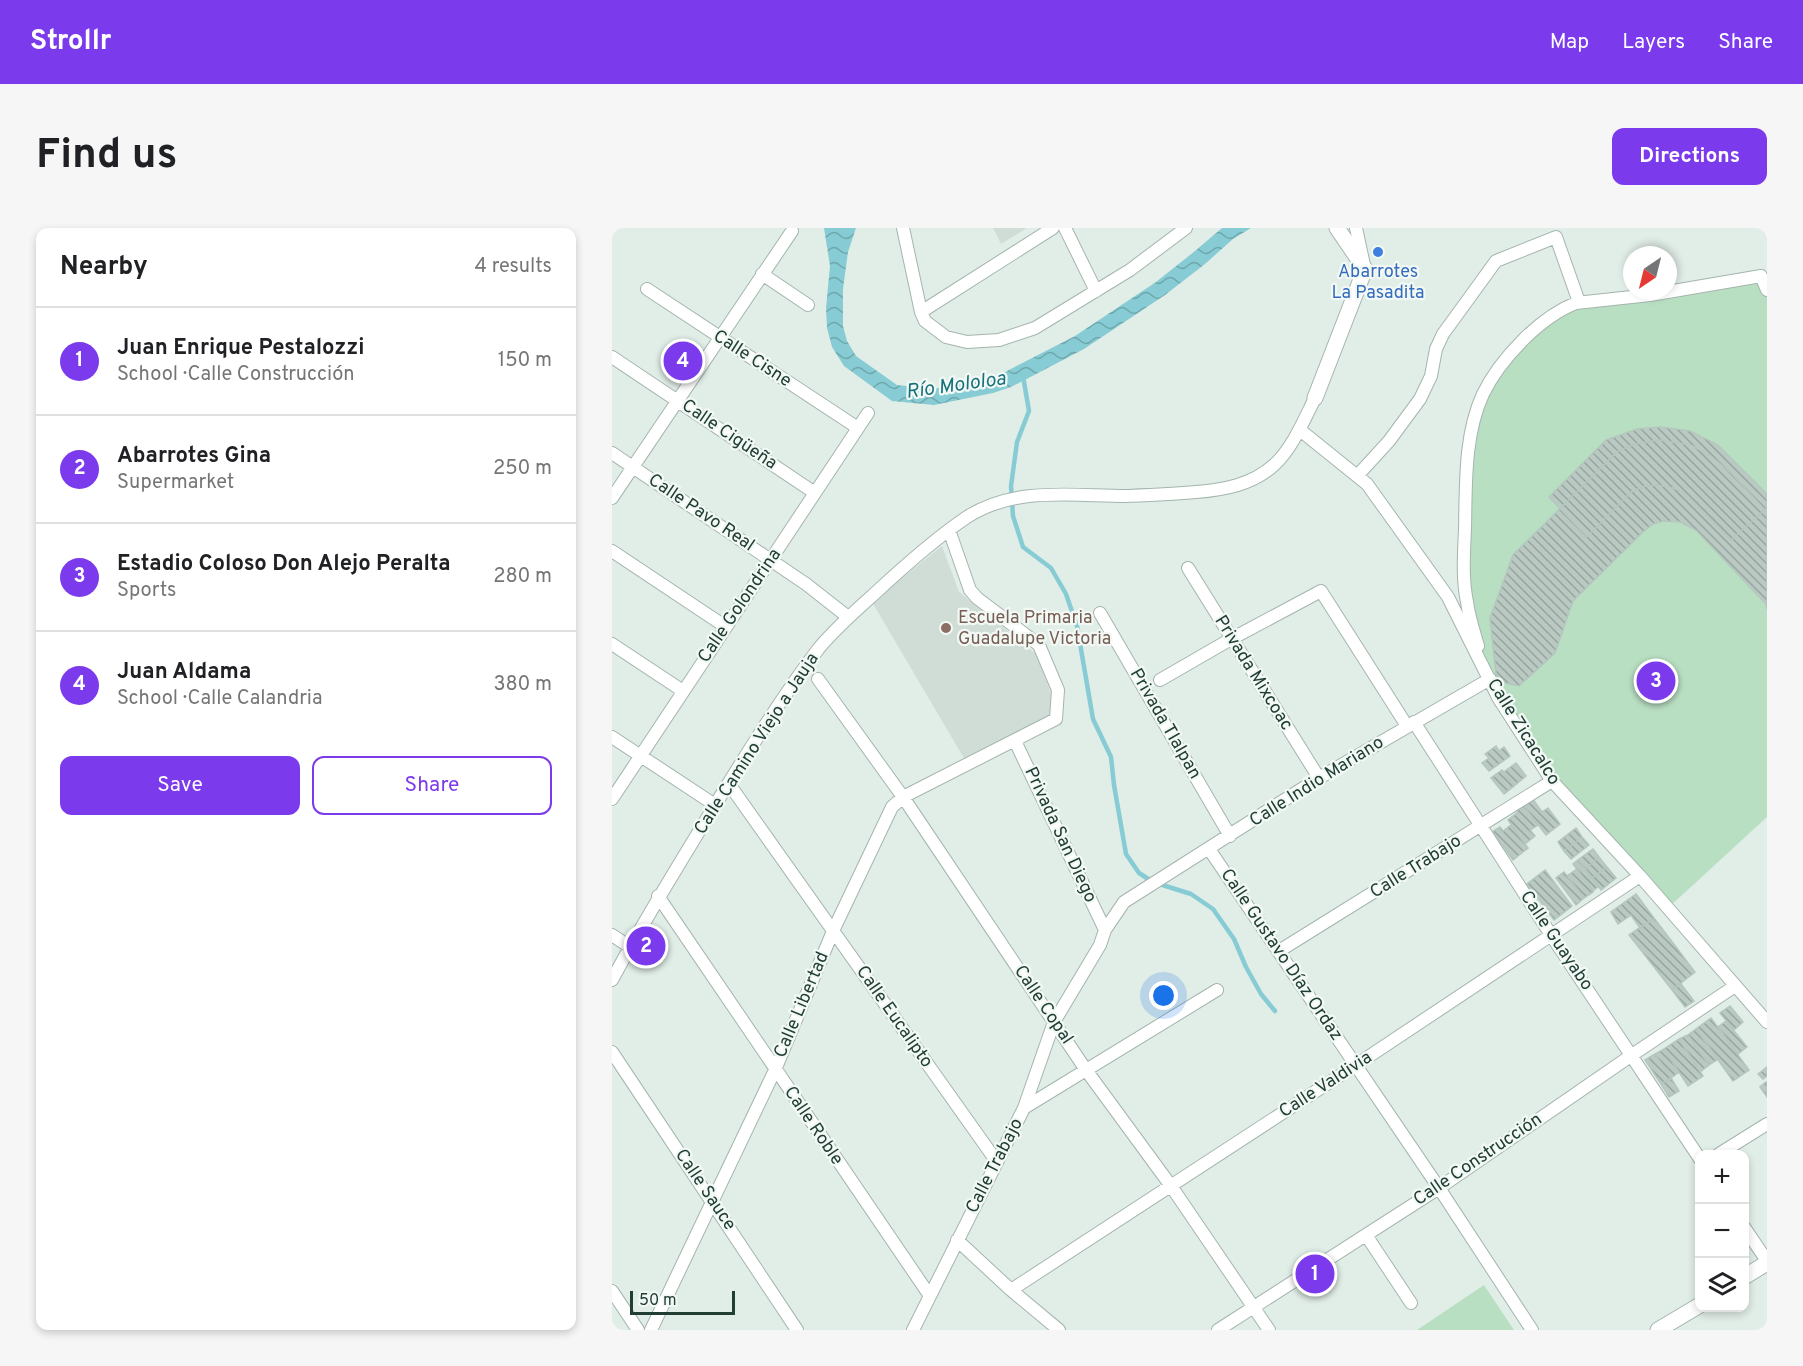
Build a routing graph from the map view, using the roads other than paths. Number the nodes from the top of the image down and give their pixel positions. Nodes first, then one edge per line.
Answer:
1 (903, 228) edge
2 (1053, 228) edge
3 (1065, 228) edge
4 (1186, 228) edge
5 (1337, 228) edge
6 (1356, 228) edge
7 (792, 231) dead end
8 (1365, 268) junction
9 (762, 274) junction
10 (647, 289) dead end
11 (1767, 290) edge
12 (1096, 291) junction
13 (1579, 302) junction
14 (808, 305) dead end
15 (921, 312) junction
16 (720, 337) junction
17 (612, 357) edge
18 (1315, 398) joint
19 (677, 400) junction
20 (868, 414) dead end
21 (858, 428) junction
22 (1300, 430) junction
23 (612, 453) edge
24 (633, 467) junction
25 (1356, 476) junction
26 (815, 493) junction
27 (612, 498) edge
28 (949, 530) junction
29 (612, 551) edge
30 (771, 560) junction
31 (1188, 568) dead end
32 (1100, 613) dead end
33 (848, 617) junction
34 (726, 627) junction
35 (1231, 639) junction
36 (612, 644) edge
37 (1489, 678) junction
38 (818, 679) dead end
39 (1160, 680) dead end
40 (683, 692) junction
41 (1411, 724) junction
42 (612, 736) edge
43 (1015, 741) junction
44 (641, 756) junction
45 (1319, 778) junction
46 (1551, 782) junction
47 (729, 783) junction
48 (903, 797) junction
49 (612, 799) edge
50 (715, 805) junction
51 (1481, 827) junction
52 (1230, 836) junction
53 (1209, 849) junction
54 (1640, 876) junction
55 (658, 896) junction
56 (1105, 930) junction
57 (833, 931) junction
58 (612, 935) edge
59 (1551, 935) junction
60 (630, 947) junction
61 (1279, 951) junction
62 (612, 980) edge
63 (1736, 986) junction
64 (1217, 990) dead end
65 (1054, 1022) junction
66 (1767, 1022) edge
67 (612, 1052) edge
68 (1632, 1054) junction
69 (1356, 1065) junction
70 (775, 1070) junction
71 (1086, 1070) junction
72 (1024, 1108) junction
73 (1767, 1124) edge
74 (1727, 1150) edge
75 (1695, 1151) edge
76 (996, 1162) junction
77 (1171, 1186) junction
78 (1439, 1188) junction
79 (712, 1201) junction
80 (1366, 1235) junction
81 (1749, 1235) edge
82 (957, 1240) junction
83 (1767, 1262) edge
84 (1749, 1274) edge
85 (1011, 1290) junction
86 (612, 1291) edge
87 (930, 1296) junction
88 (1412, 1303) dead end
89 (1253, 1307) junction
90 (1695, 1308) edge
91 (638, 1330) edge
92 (651, 1330) edge
93 (797, 1330) edge
94 (913, 1330) edge
95 (1059, 1330) edge
96 (1218, 1330) edge
97 (1269, 1330) edge
98 (1532, 1330) edge
99 (1658, 1330) edge

1 - 15 street
2 - 15 street
3 - 12 street
4 - 12 street
5 - 8 street
6 - 8 street
7 - 9 street
8 - 18 street, Calle Camino Viejo a Jauja
9 - 14 street
9 - 16 street
10 - 16 street, Calle Cisne
11 - 13 street
12 - 15 street
13 - 25 street
13 - 37 street
16 - 19 street
16 - 21 street, Calle Cisne
17 - 19 street, Calle Cigüeña
18 - 22 street, Calle Camino Viejo a Jauja
19 - 24 street
19 - 26 street, Calle Cigüeña
20 - 21 street, Calle Golondrina
21 - 26 street, Calle Golondrina
22 - 25 street, Calle Zicacalco
22 - 28 street, Calle Camino Viejo a Jauja
23 - 24 street, Calle Pavo Real
24 - 27 street
24 - 30 street, Calle Pavo Real
25 - 37 street, Calle Zicacalco
26 - 30 street, Calle Golondrina
28 - 33 street, Calle Camino Viejo a Jauja
28 - 43 street, Calle Libertad
29 - 34 street
30 - 33 street, Calle Pavo Real
30 - 34 street, Calle Golondrina
31 - 35 street, Privada Mixcoac
32 - 52 street, Privada Tlalpan
33 - 47 street, Calle Camino Viejo a Jauja
34 - 40 street, Calle Golondrina
35 - 39 street
35 - 41 street, Calle Guayabo
35 - 45 street, Privada Mixcoac
36 - 40 street
37 - 41 street, Calle Indio Mariano
37 - 46 street, Calle Zicacalco
38 - 48 street, Calle Copal
40 - 44 street, Calle Golondrina
41 - 45 street, Calle Indio Mariano
41 - 51 street, Calle Guayabo
42 - 44 street
43 - 48 street, Calle Libertad
43 - 56 street, Privada San Diego
44 - 49 street, Calle Golondrina
44 - 50 street
45 - 52 street, Calle Indio Mariano
46 - 51 street, Calle Trabajo
46 - 54 street, Calle Zicacalco
47 - 50 street, Calle Camino Viejo a Jauja
47 - 57 street, Calle Eucalipto
48 - 57 street, Calle Libertad
48 - 65 street, Calle Copal
50 - 55 street, Calle Camino Viejo a Jauja
51 - 59 street, Calle Guayabo
51 - 61 street, Calle Trabajo
52 - 53 street, Calle Indio Mariano
53 - 56 street, Calle Indio Mariano
53 - 61 street, Calle Gustavo Díaz Ordaz
54 - 59 street, Calle Valdivia
54 - 63 street, Calle Zicacalco
55 - 60 street, Calle Camino Viejo a Jauja
55 - 70 street, Calle Roble
56 - 65 street, Calle Indio Mariano
57 - 70 street, Calle Libertad
57 - 76 street, Calle Eucalipto
58 - 60 street
59 - 68 street, Calle Guayabo
59 - 69 street, Calle Valdivia
60 - 62 street, Calle Camino Viejo a Jauja
61 - 69 street, Calle Gustavo Díaz Ordaz
63 - 66 street, Calle Zicacalco
63 - 68 street, Calle Construcción
64 - 71 street, Calle Trabajo
65 - 71 street, Calle Copal
65 - 72 street, Calle Indio Mariano
67 - 79 street, Calle Sauce
68 - 75 street, Calle Guayabo
68 - 78 street, Calle Construcción
69 - 77 street, Calle Valdivia
69 - 78 street, Calle Gustavo Díaz Ordaz
70 - 79 street, Calle Libertad
70 - 87 street, Calle Roble
71 - 72 street, Calle Trabajo
71 - 77 street, Calle Copal
72 - 76 street, Calle Trabajo
73 - 74 street
76 - 82 street, Calle Trabajo
77 - 85 street, Calle Valdivia
77 - 89 street, Calle Copal
78 - 80 street, Calle Construcción
78 - 98 street, Calle Gustavo Díaz Ordaz
79 - 92 street, Calle Libertad
79 - 93 street, Calle Sauce
80 - 88 street
80 - 89 street, Calle Construcción
81 - 83 street
82 - 85 street
82 - 87 street, Calle Trabajo
83 - 84 street
85 - 95 street
86 - 91 street
87 - 94 street, Calle Trabajo
89 - 96 street, Calle Construcción
89 - 97 street, Calle Copal
90 - 99 street

